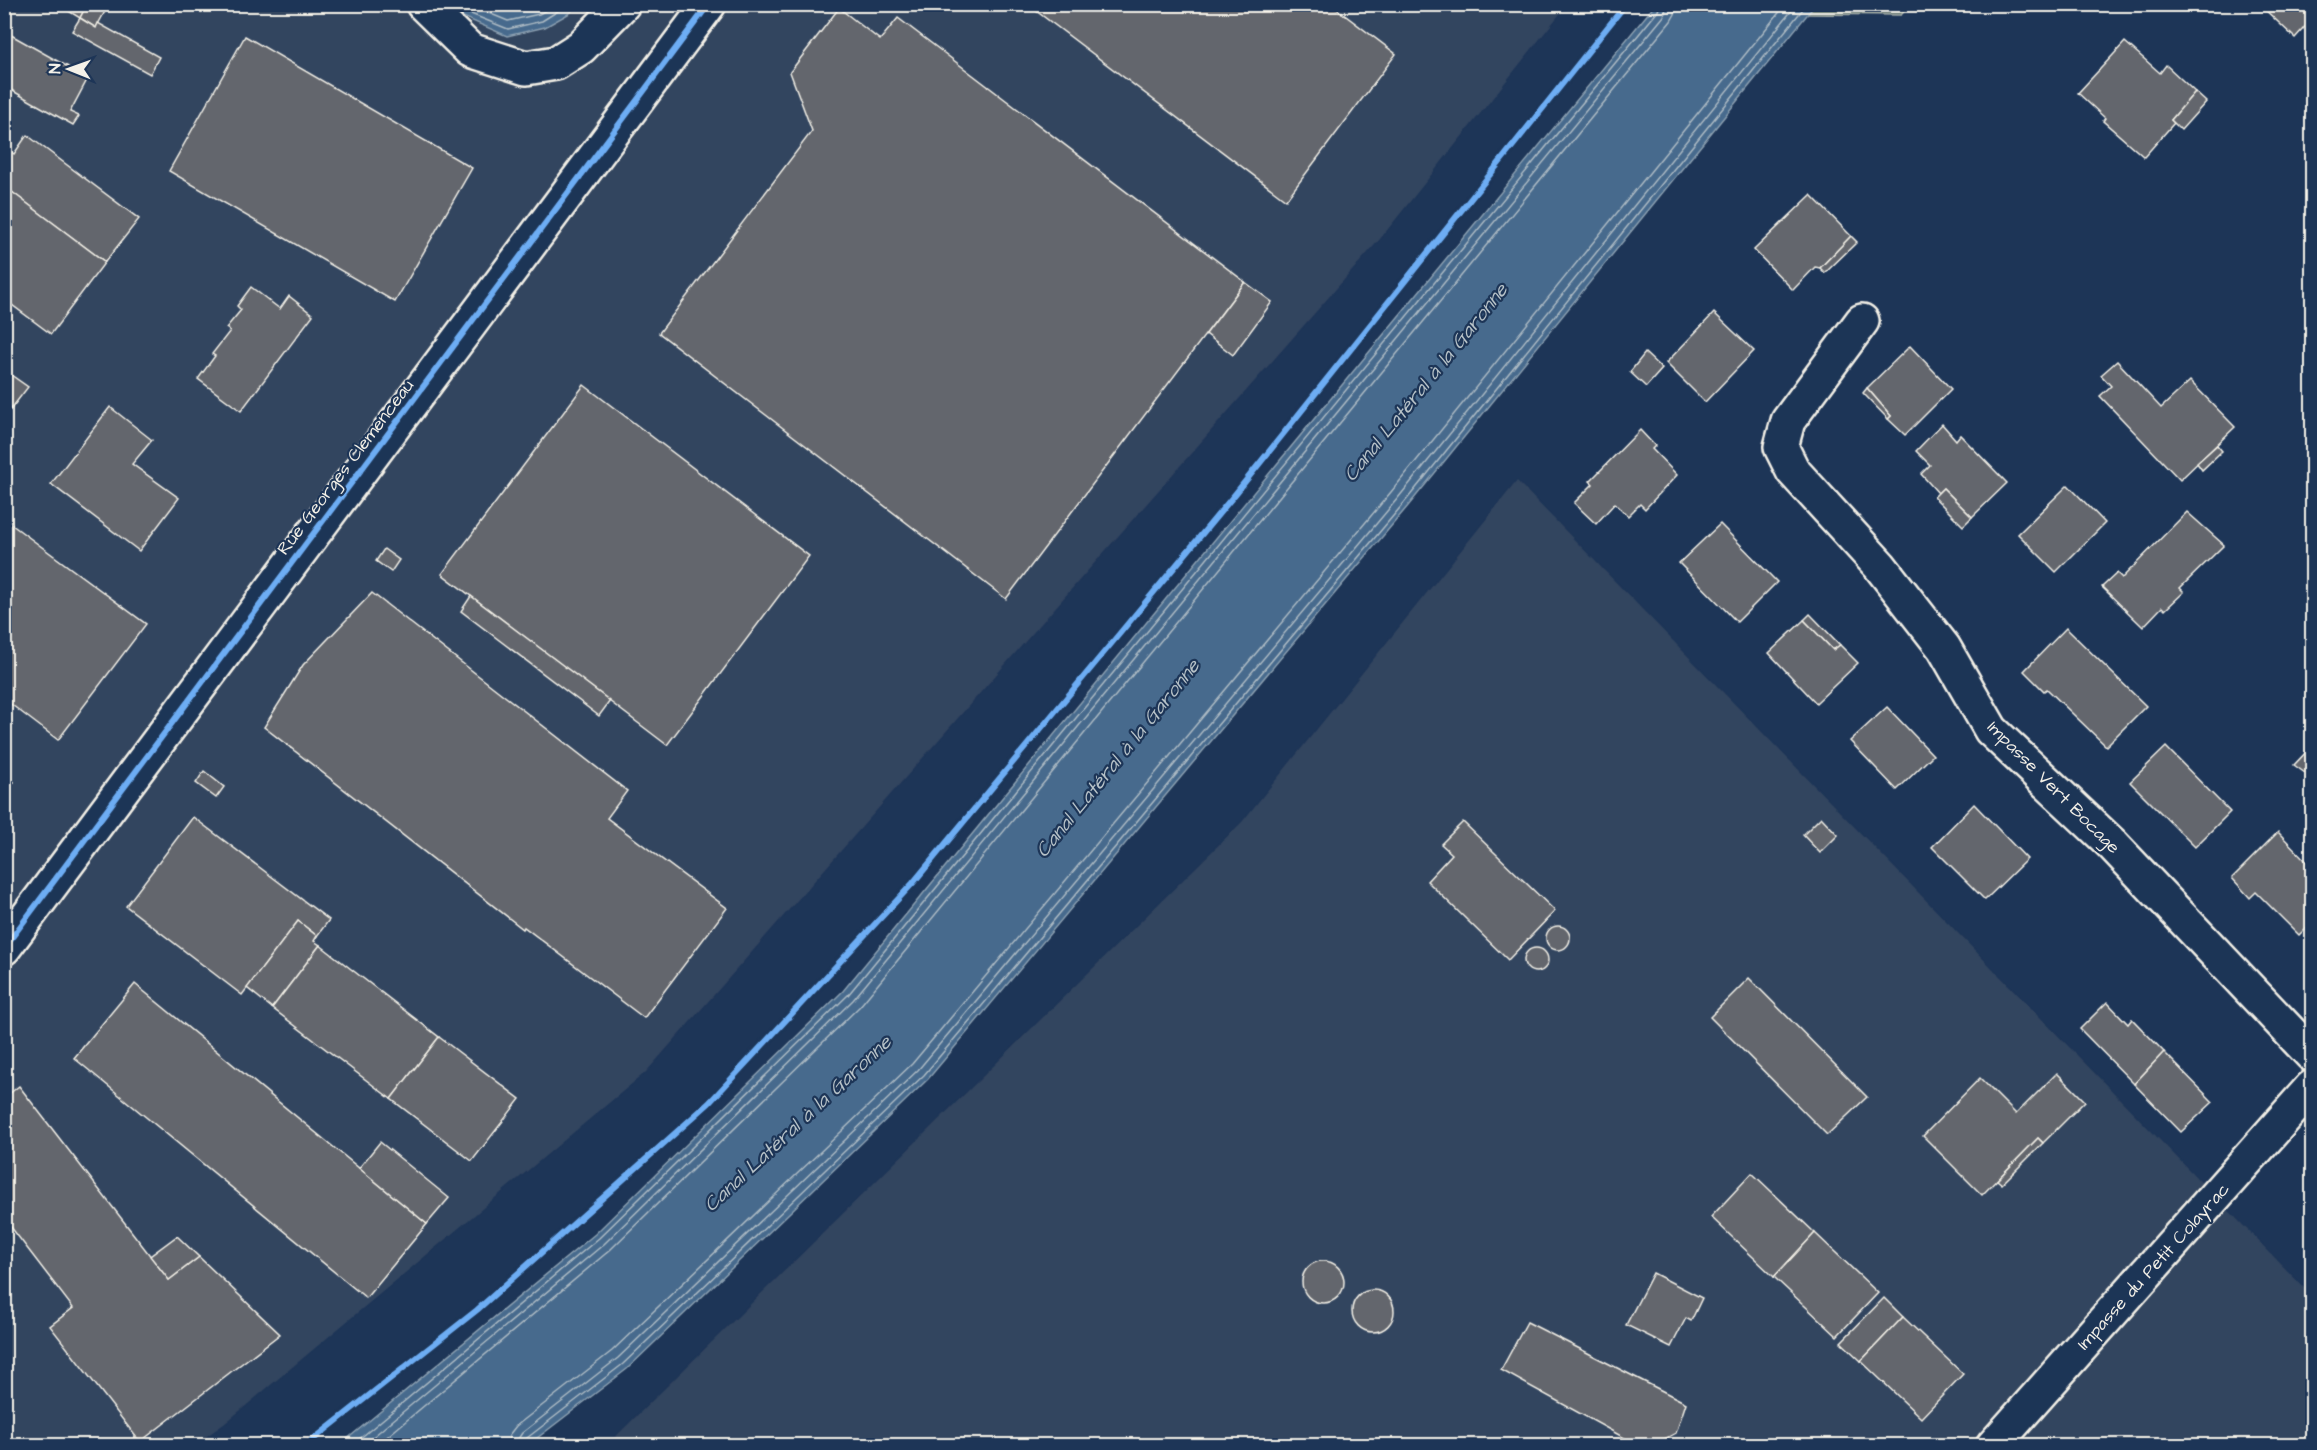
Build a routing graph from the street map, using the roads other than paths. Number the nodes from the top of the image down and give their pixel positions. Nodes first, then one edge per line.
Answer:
1 (423, 4) edge
2 (623, 4) edge
3 (709, 4) edge
4 (1862, 321) dead end
5 (4, 948) edge
6 (2313, 1055) edge
7 (2313, 1087) edge
8 (1993, 1446) edge

1 - 2 street
3 - 5 street, Rue Georges Clemenceau
4 - 6 street, Impasse Vert Bocage
7 - 8 street, Impasse du Petit Colayrac

